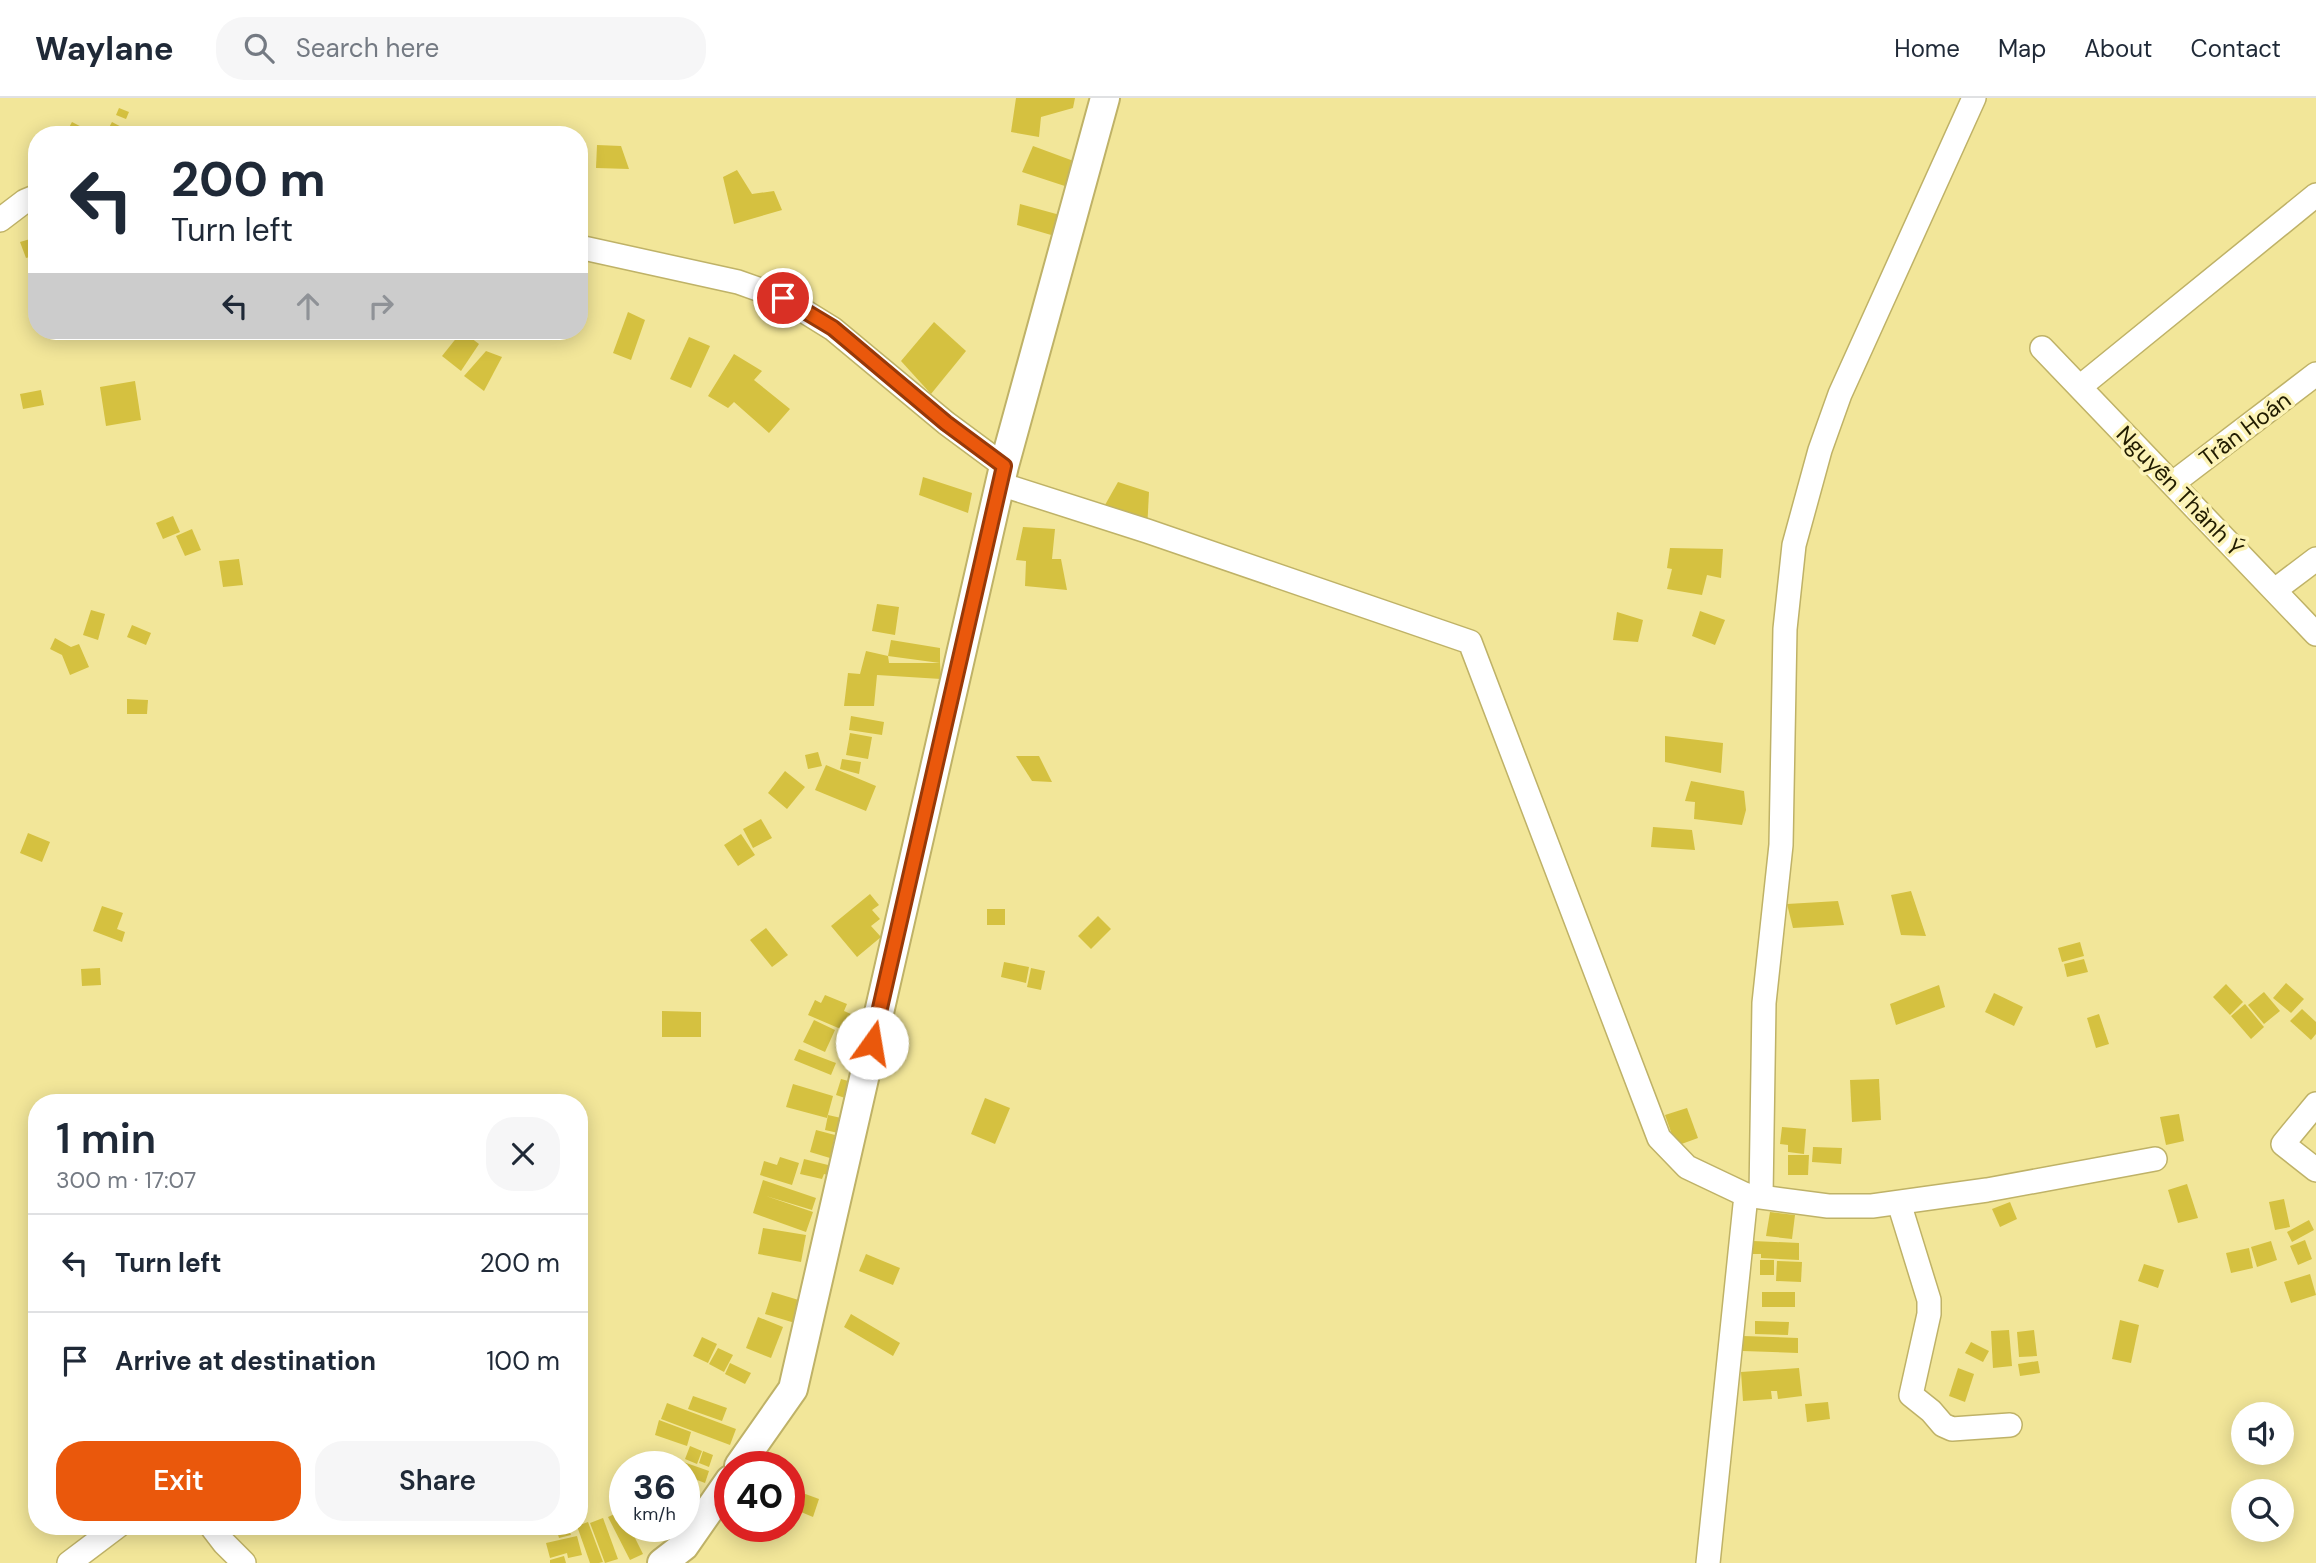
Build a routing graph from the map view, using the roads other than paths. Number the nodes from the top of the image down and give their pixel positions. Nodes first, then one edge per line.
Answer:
1 (1105, 98) edge
2 (1974, 98) edge
3 (2316, 195) edge
4 (28, 200) edge
5 (0, 220) edge
6 (588, 249) edge
7 (2042, 348) dead end
8 (2316, 374) edge
9 (2081, 386) junction
10 (1002, 475) junction
11 (2173, 483) junction
12 (2316, 559) edge
13 (2275, 590) junction
14 (2316, 634) edge
15 (2316, 1104) edge
16 (2155, 1159) dead end
17 (2316, 1170) edge
18 (1753, 1195) junction
19 (1899, 1203) junction
20 (2010, 1425) dead end
21 (750, 1451) edge
22 (714, 1503) edge
23 (106, 1535) edge
24 (218, 1535) edge
25 (69, 1563) edge
26 (244, 1563) edge
27 (662, 1563) edge
28 (1708, 1563) edge

1 - 10 street
2 - 18 street
3 - 9 street
4 - 5 street
6 - 10 street
7 - 9 street, Nguyễn Thành Ý
8 - 11 street, Trần Hoán
9 - 11 street, Nguyễn Thành Ý
10 - 18 street
10 - 21 street
11 - 13 street, Nguyễn Thành Ý
12 - 13 street
13 - 14 street, Nguyễn Thành Ý
15 - 17 street
16 - 19 street
18 - 19 street
18 - 28 street
19 - 20 street
22 - 27 street
23 - 25 street
24 - 26 street

